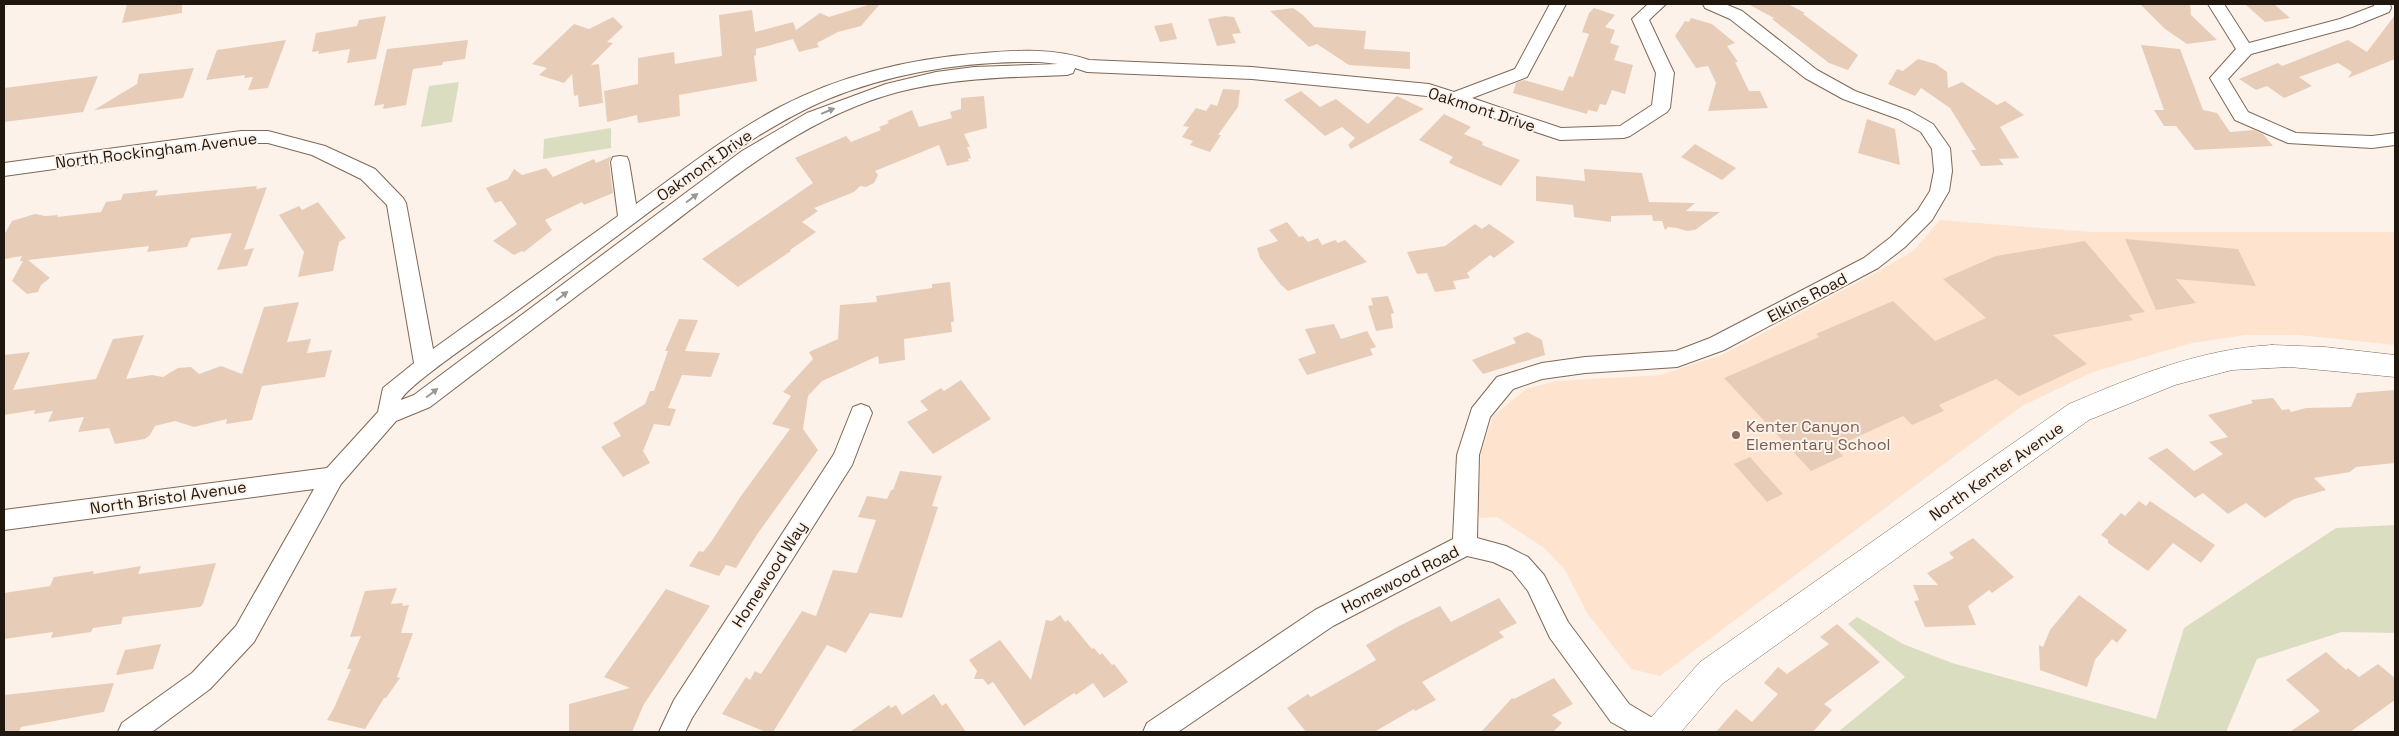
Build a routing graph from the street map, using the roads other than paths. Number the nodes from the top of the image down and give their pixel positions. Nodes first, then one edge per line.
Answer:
1 (1558, 4) edge
2 (1658, 4) edge
3 (1711, 4) edge
4 (2216, 4) edge
5 (2382, 4) edge
6 (2245, 50) junction
7 (1087, 66) junction
8 (1454, 98) junction
9 (2395, 139) edge
10 (620, 162) dead end
11 (4, 169) edge
12 (628, 218) junction
13 (425, 364) junction
14 (2395, 366) edge
15 (861, 413) dead end
16 (388, 415) junction
17 (333, 477) junction
18 (4, 520) edge
19 (1465, 545) junction
20 (131, 732) edge
21 (672, 732) edge
22 (1156, 732) edge
23 (1652, 732) edge
24 (1660, 732) edge

1 - 8 street
2 - 8 street, Oakmont Drive
3 - 19 street, Elkins Road
4 - 6 street
5 - 6 street
6 - 9 street
7 - 8 street, Oakmont Drive
7 - 12 street, Oakmont Drive
16 -> 7 street, Oakmont Drive
10 - 12 street
11 - 13 street, North Rockingham Avenue
12 - 13 street, Oakmont Drive
13 - 16 street, Oakmont Drive
14 - 24 street, North Kenter Avenue
15 - 21 street, Homewood Way
16 - 17 street, Oakmont Drive
17 - 18 street, North Bristol Avenue
17 - 20 street, Oakmont Drive
19 - 22 street, Homewood Road
19 - 23 street, Homewood Road

